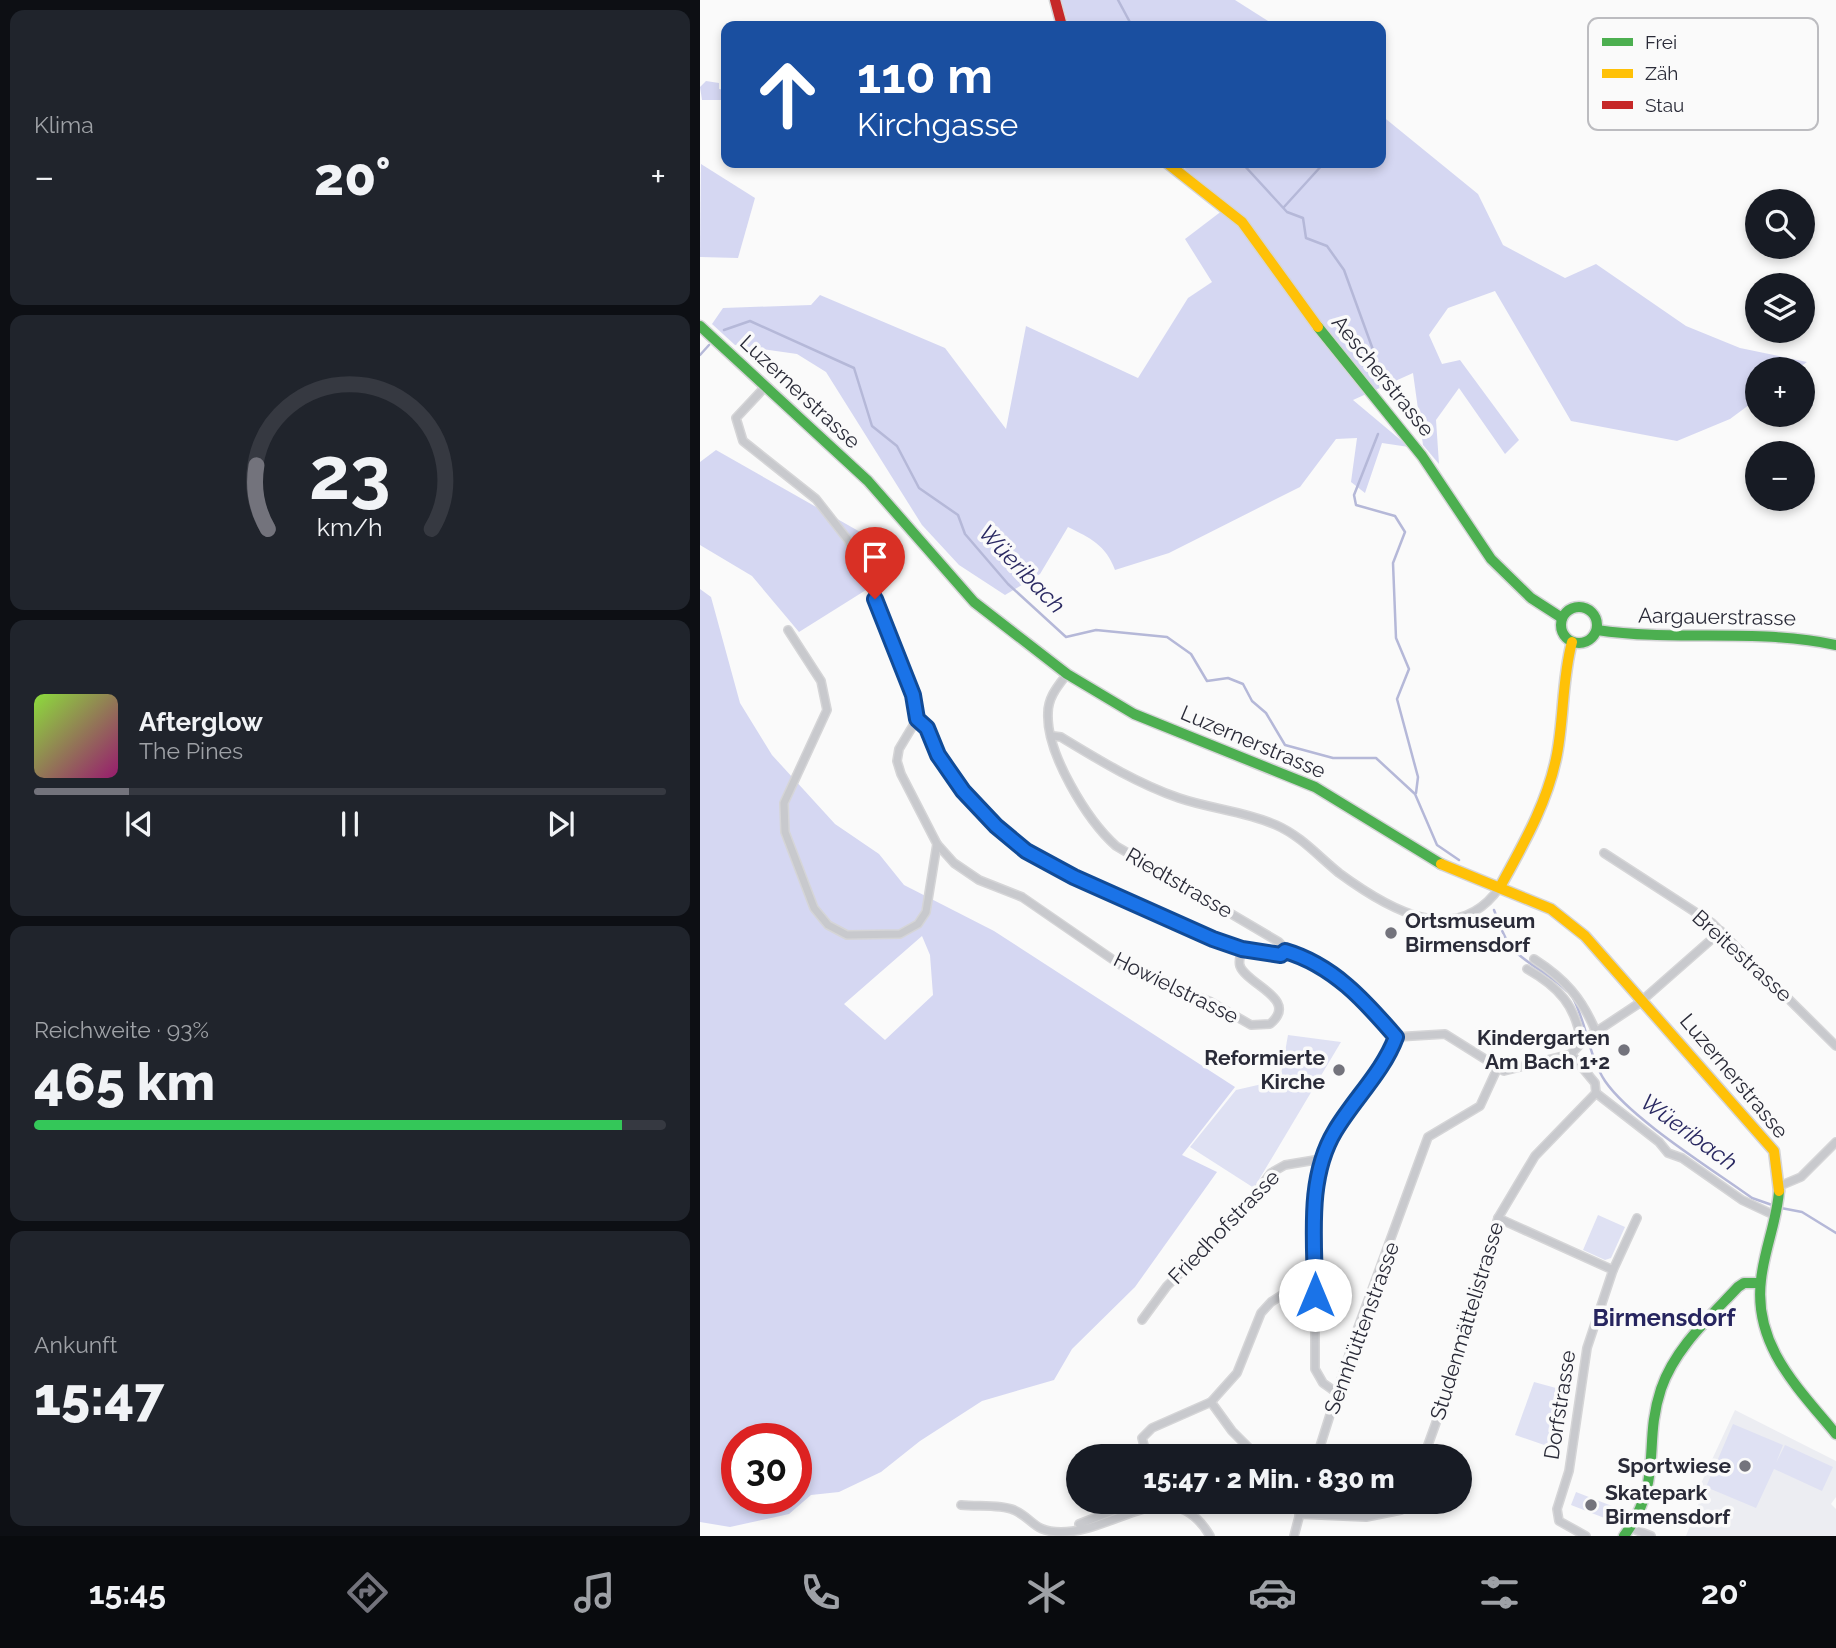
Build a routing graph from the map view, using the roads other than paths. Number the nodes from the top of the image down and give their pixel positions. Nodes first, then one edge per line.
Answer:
1 (1055, 0) edge
2 (1061, 21) edge
3 (1173, 168) edge
4 (700, 326) edge
5 (765, 387) junction
6 (1562, 618) junction
7 (788, 630) dead end
8 (1597, 630) junction
9 (1572, 642) junction
10 (1836, 645) edge
11 (1066, 674) junction
12 (917, 719) junction
13 (1053, 736) junction
14 (937, 844) junction
15 (1604, 853) dead end
16 (1500, 887) junction
17 (1721, 931) junction
18 (1242, 949) junction
19 (1285, 951) junction
20 (1534, 959) dead end
21 (1527, 969) dead end
22 (1643, 1000) junction
23 (1396, 1037) junction
24 (1588, 1037) junction
25 (1836, 1045) edge
26 (1572, 1055) junction
27 (1497, 1069) junction
28 (1596, 1093) junction
29 (1836, 1142) edge
30 (1321, 1159) junction
31 (1782, 1185) junction
32 (1778, 1209) junction
33 (1498, 1218) junction
34 (1637, 1218) dead end
35 (1613, 1270) junction
36 (1315, 1274) junction
37 (1759, 1283) junction
38 (1142, 1320) dead end
39 (1337, 1393) junction
40 (1211, 1402) junction
41 (1836, 1434) edge
42 (1144, 1444) edge
43 (1245, 1444) edge
44 (1321, 1444) edge
45 (1428, 1444) edge
46 (961, 1505) dead end
47 (1105, 1514) edge
48 (1299, 1514) joint
49 (1383, 1514) edge
50 (1079, 1524) dead end
51 (1628, 1532) edge
52 (1210, 1536) edge
53 (1294, 1536) edge
54 (1587, 1536) edge
55 (1651, 1536) edge

1 - 2 main road
3 - 6 main road, Aescherstrasse
4 - 5 main road, Luzernerstrasse
5 - 11 main road, Luzernerstrasse
5 - 12 street
6 - 8 main road
6 - 9 main road
7 - 14 street
8 - 9 main road
8 - 10 main road, Aargauerstrasse
9 - 16 main road
11 - 13 street, Riedtstrasse
11 - 16 main road, Luzernerstrasse
12 - 14 street
12 - 18 street
13 - 16 street
13 - 19 street, Riedtstrasse
14 - 18 street, Howielstrasse
15 - 17 street, Breitestrasse
16 - 22 main road, Luzernerstrasse
17 - 22 street
17 - 25 street, Breitestrasse
18 - 19 street
19 - 23 street, Riedtstrasse
20 - 24 street
21 - 24 street
22 - 24 street
22 - 31 main road, Luzernerstrasse
23 - 27 street
23 - 30 street
24 - 26 street
26 - 27 street
26 - 28 street
27 - 39 street, Sennhüttenstrasse
28 - 32 street
28 - 33 street, Studenmättelistrasse
29 - 31 street
30 - 36 street
30 - 38 street, Friedhofstrasse
31 - 32 main road
32 - 37 main road
33 - 35 street
33 - 45 street, Studenmättelistrasse
34 - 35 street, Dorfstrasse
35 - 54 street, Dorfstrasse
36 - 39 street
36 - 40 street
37 - 41 main road
37 - 51 main road
39 - 44 street, Sennhüttenstrasse
40 - 42 street
40 - 43 street
46 - 52 street
47 - 50 street
48 - 49 street
48 - 53 street
51 - 55 street

